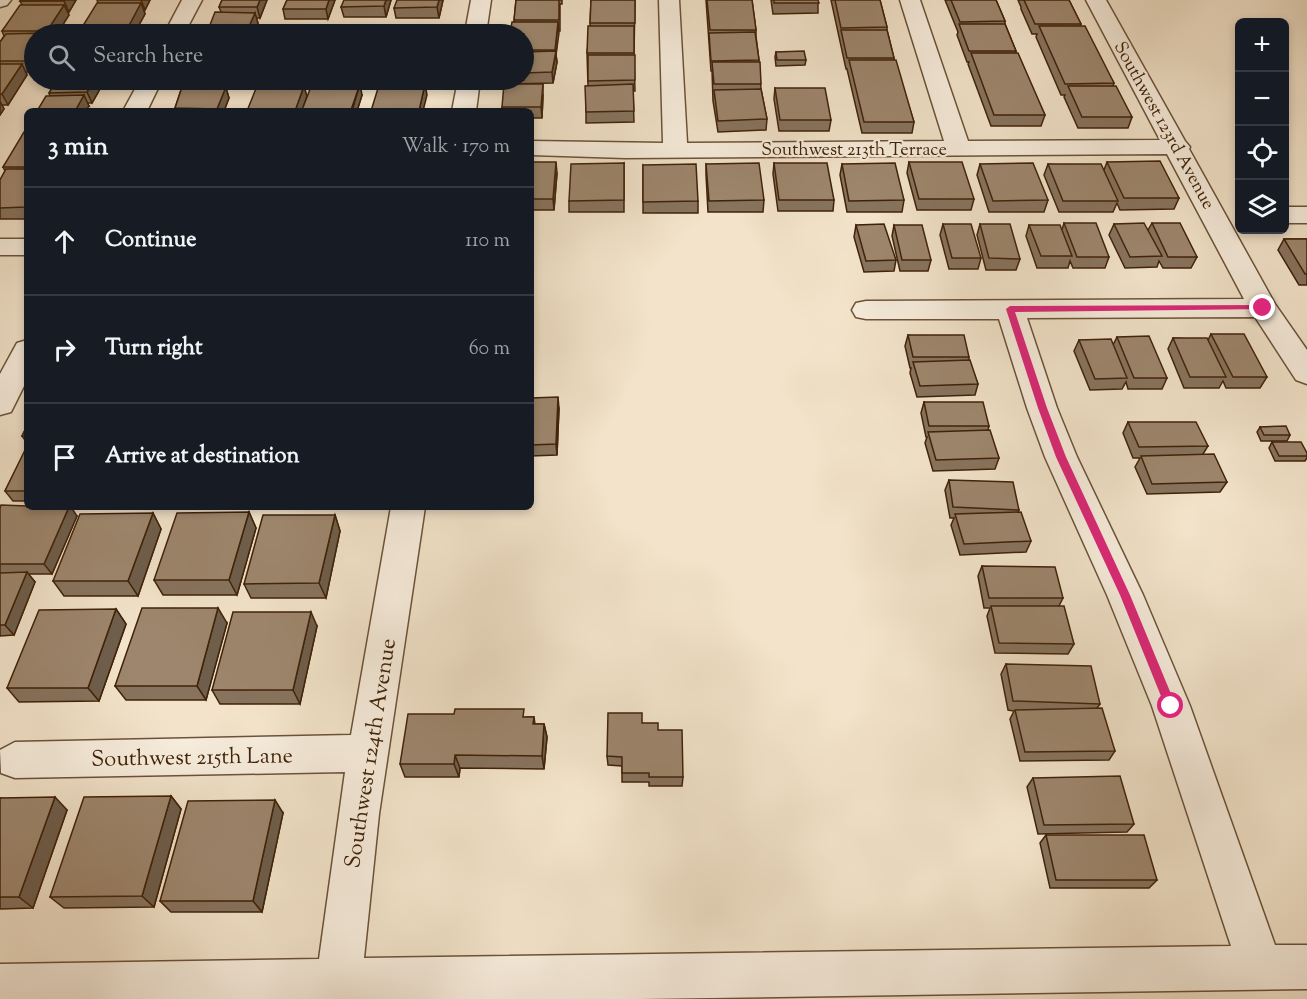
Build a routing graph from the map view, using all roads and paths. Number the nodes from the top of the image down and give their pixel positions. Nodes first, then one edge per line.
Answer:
1 (192, 0) edge
2 (482, 0) edge
3 (669, 0) edge
4 (910, 0) edge
5 (1096, 0) edge
6 (179, 24) edge
7 (478, 24) edge
8 (146, 90) edge
9 (467, 90) edge
10 (137, 108) edge
11 (464, 108) edge
12 (1178, 147) junction
13 (534, 148) edge
14 (958, 148) junction
15 (675, 150) junction
16 (1227, 215) edge
17 (1289, 215) edge
18 (1307, 215) edge
19 (0, 247) edge
20 (24, 247) edge
21 (1263, 308) junction
22 (1010, 309) junction
23 (866, 310) dead end
24 (24, 356) edge
25 (1307, 373) edge
26 (0, 404) edge
27 (408, 510) edge
28 (368, 753) junction
29 (15, 760) dead end
30 (1307, 967) edge
31 (1260, 968) junction
32 (0, 986) edge
33 (338, 991) edge

1 - 6 street
2 - 7 street
3 - 15 street
4 - 14 street
5 - 12 street, Southwest 123rd Avenue
8 - 10 street
9 - 11 street
12 - 14 street, Southwest 213th Terrace
12 - 16 street, Southwest 123rd Avenue
13 - 15 street, Southwest 213th Terrace
14 - 15 street, Southwest 213th Terrace
16 - 21 street, Southwest 123rd Avenue
17 - 18 street
19 - 20 street
21 - 22 street
21 - 25 street, Southwest 123rd Avenue
22 - 23 street
22 - 31 street
24 - 26 street
27 - 28 street, Southwest 124th Avenue
28 - 29 street, Southwest 215th Lane
28 - 33 street, Southwest 124th Avenue
30 - 31 street
31 - 33 street
32 - 33 street

